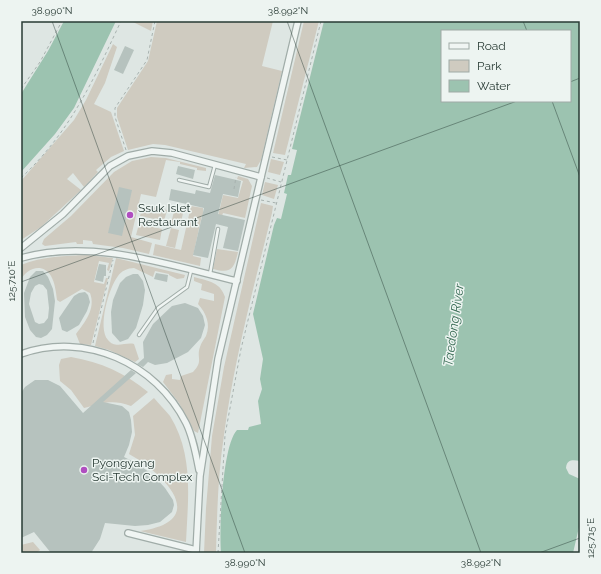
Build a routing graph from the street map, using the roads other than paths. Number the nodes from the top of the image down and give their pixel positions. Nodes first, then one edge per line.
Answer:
1 (298, 21) edge
2 (215, 165) junction
3 (261, 177) junction
4 (179, 180) dead end
5 (218, 229) dead end
6 (21, 248) edge
7 (21, 258) edge
8 (191, 270) junction
9 (210, 274) junction
10 (237, 281) junction
11 (139, 335) dead end
12 (21, 354) edge
13 (200, 476) junction
14 (128, 533) dead end
15 (196, 551) edge

1 - 3 street
2 - 3 street
2 - 4 lane
2 - 6 street
3 - 10 street
5 - 9 lane
7 - 8 street
8 - 9 street
8 - 11 lane
9 - 10 street
10 - 13 street
12 - 13 street
13 - 15 street
14 - 15 street

